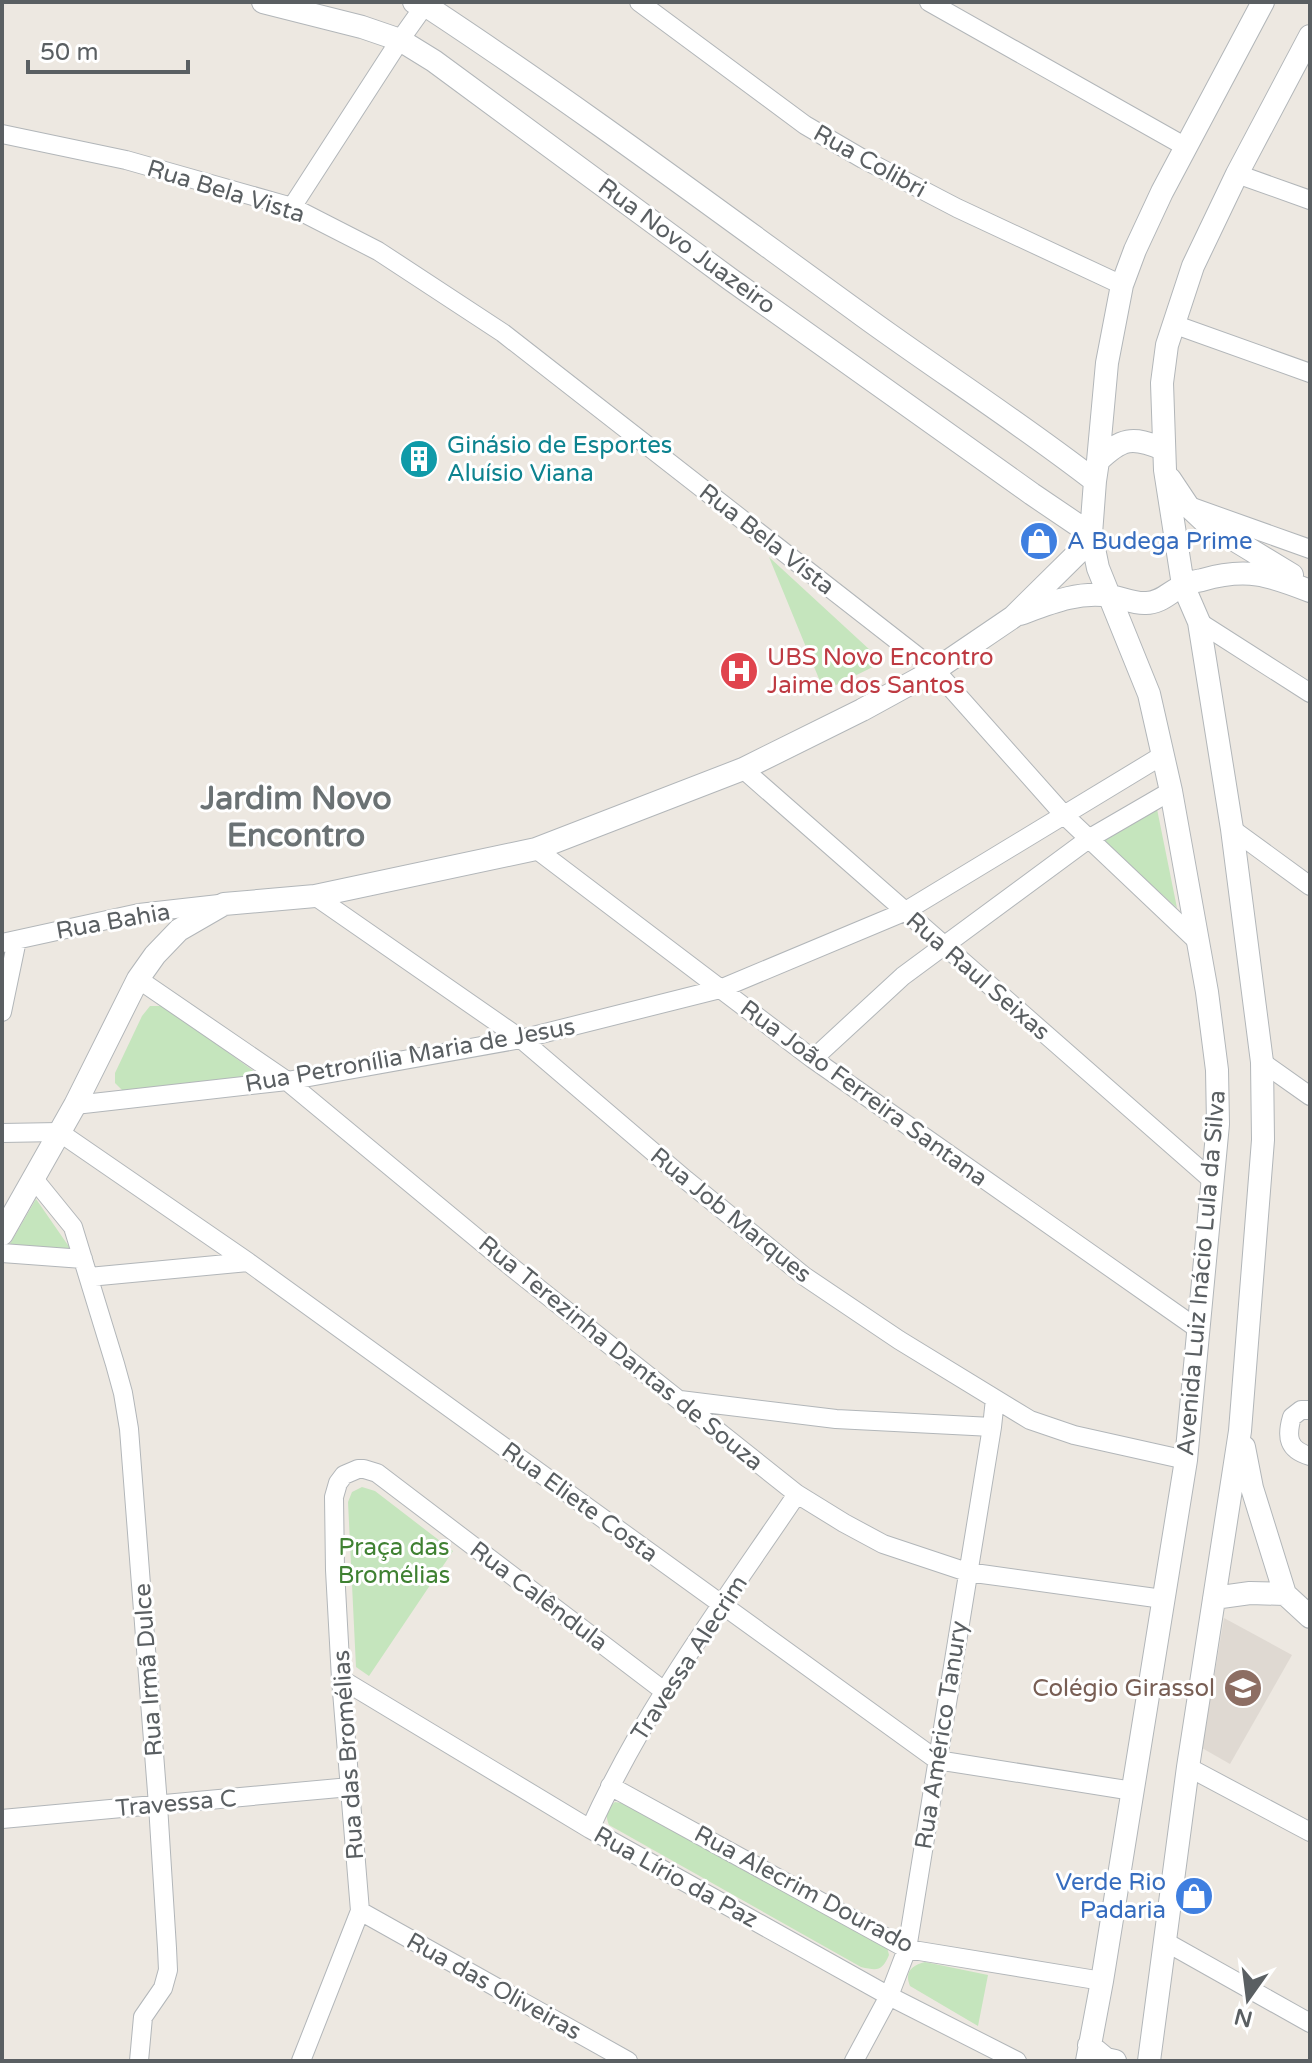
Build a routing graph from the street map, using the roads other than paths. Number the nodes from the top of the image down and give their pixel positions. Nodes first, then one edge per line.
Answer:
1 (263, 2) edge
2 (639, 2) edge
3 (929, 2) edge
4 (1263, 2) edge
5 (422, 3) edge
6 (1310, 36) edge
7 (400, 40) junction
8 (2, 134) edge
9 (1186, 147) junction
10 (1237, 174) junction
11 (1310, 200) edge
12 (292, 207) junction
13 (1122, 285) junction
14 (1173, 324) junction
15 (1310, 373) edge
16 (1164, 460) junction
17 (1096, 471) junction
18 (1188, 506) junction
19 (1091, 537) junction
20 (1310, 549) edge
21 (1183, 585) junction
22 (1310, 588) edge
23 (1109, 596) junction
24 (1013, 617) junction
25 (1199, 622) junction
26 (935, 670) junction
27 (1310, 693) edge
28 (1163, 755) junction
29 (743, 769) junction
30 (1171, 791) junction
31 (1064, 815) junction
32 (1232, 829) junction
33 (1090, 838) junction
34 (536, 849) junction
35 (1310, 886) edge
36 (315, 896) junction
37 (224, 904) junction
38 (904, 912) junction
39 (10, 941) edge
40 (1198, 942) junction
41 (944, 946) junction
42 (138, 979) junction
43 (720, 989) junction
44 (2, 1012) edge
45 (521, 1039) junction
46 (813, 1059) junction
47 (1262, 1062) junction
48 (287, 1081) junction
49 (1310, 1096) edge
50 (75, 1105) junction
51 (59, 1132) junction
52 (2, 1133) edge
53 (34, 1179) junction
54 (1213, 1181) junction
55 (2, 1234) edge
56 (2, 1253) edge
57 (248, 1262) junction
58 (86, 1268) junction
59 (1198, 1329) junction
60 (995, 1399) junction
61 (680, 1400) junction
62 (1310, 1410) edge
63 (992, 1427) junction
64 (1240, 1431) junction
65 (1310, 1456) edge
66 (1186, 1460) junction
67 (377, 1473) joint
68 (797, 1494) junction
69 (967, 1572) junction
70 (1285, 1594) junction
71 (1214, 1598) junction
72 (1163, 1599) junction
73 (722, 1605) junction
74 (1310, 1617) edge
75 (341, 1679) junction
76 (664, 1691) junction
77 (937, 1760) junction
78 (1188, 1767) junction
79 (610, 1786) junction
80 (350, 1787) junction
81 (1133, 1791) junction
82 (158, 1805) junction
83 (2, 1819) edge
84 (590, 1829) junction
85 (1310, 1832) edge
86 (360, 1911) junction
87 (1164, 1941) junction
88 (907, 1949) junction
89 (1102, 1981) junction
90 (889, 1996) junction
91 (1310, 2023) edge
92 (1088, 2053) edge
93 (1150, 2057) edge
94 (139, 2061) edge
95 (301, 2061) edge
96 (628, 2061) edge
97 (854, 2061) edge
98 (1017, 2061) edge
99 (1115, 2061) edge
100 (1127, 2061) edge

1 - 7 street, Rua Novo Juazeiro
2 - 13 street, Rua Colibri
3 - 9 street
4 - 9 street, Avenida Luiz Inácio Lula da Silva
5 - 7 street
5 - 17 street, Rua Novo Juazeiro
6 - 10 street, Avenida Luiz Inácio Lula da Silva
7 - 12 street
7 - 19 street, Rua Novo Juazeiro
8 - 12 street, Rua Bela Vista
9 - 13 street, Avenida Luiz Inácio Lula da Silva
10 - 11 street
10 - 14 street, Avenida Luiz Inácio Lula da Silva
12 - 26 street, Rua Bela Vista
13 - 17 street, Avenida Luiz Inácio Lula da Silva
14 - 15 street
14 - 16 street, Avenida Luiz Inácio Lula da Silva
16 - 17 street
16 - 18 street
16 - 21 street, Avenida Luiz Inácio Lula da Silva
17 - 19 street, Avenida Luiz Inácio Lula da Silva
18 - 20 street
18 - 22 street
19 - 23 street, Avenida Luiz Inácio Lula da Silva
19 - 24 street
21 - 22 street
21 - 23 street
21 - 25 street, Avenida Luiz Inácio Lula da Silva
23 - 24 street
23 - 28 street, Avenida Luiz Inácio Lula da Silva
24 - 26 street
25 - 27 street
25 - 32 street, Avenida Luiz Inácio Lula da Silva
26 - 29 street
26 - 31 street, Rua Bela Vista
28 - 30 street, Avenida Luiz Inácio Lula da Silva
28 - 31 street, Rua Petronília Maria de Jesus
29 - 34 street
29 - 38 street, Rua Raul Seixas
30 - 33 street
30 - 40 street, Avenida Luiz Inácio Lula da Silva
31 - 33 street, Rua Bela Vista
31 - 38 street, Rua Petronília Maria de Jesus
32 - 35 street
32 - 47 street, Avenida Luiz Inácio Lula da Silva
33 - 40 street, Rua Bela Vista
33 - 41 street
34 - 36 street
34 - 43 street, Rua João Ferreira Santana
36 - 37 street
36 - 45 street, Rua Job Marques
37 - 39 street, Rua Bahia
37 - 42 street
38 - 41 street, Rua Raul Seixas
38 - 43 street, Rua Petronília Maria de Jesus
39 - 44 street
40 - 54 street, Avenida Luiz Inácio Lula da Silva
41 - 46 street
41 - 54 street, Rua Raul Seixas
42 - 48 street, Rua Terezinha Dantas de Souza
42 - 50 street
43 - 45 street, Rua Petronília Maria de Jesus
43 - 46 street, Rua João Ferreira Santana
45 - 48 street, Rua Petronília Maria de Jesus
45 - 60 street, Rua Job Marques
46 - 59 street, Rua João Ferreira Santana
47 - 49 street
47 - 64 street, Avenida Luiz Inácio Lula da Silva
48 - 50 street, Rua Petronília Maria de Jesus
48 - 61 street, Rua Terezinha Dantas de Souza
50 - 51 street
51 - 52 street
51 - 53 street
51 - 57 street, Rua Eliete Costa
53 - 55 street
53 - 58 street, Rua Irmã Dulce
54 - 59 street, Avenida Luiz Inácio Lula da Silva
56 - 58 street
57 - 58 street
57 - 73 street, Rua Eliete Costa
58 - 82 street, Rua Irmã Dulce
59 - 66 street, Avenida Luiz Inácio Lula da Silva
60 - 63 street, Rua Américo Tanury
60 - 66 street, Rua Job Marques
61 - 63 street
61 - 68 street, Rua Terezinha Dantas de Souza
62 - 65 street
63 - 69 street, Rua Américo Tanury
64 - 70 street
64 - 71 street, Avenida Luiz Inácio Lula da Silva
66 - 72 street, Avenida Luiz Inácio Lula da Silva
67 - 75 street, Rua das Bromélias
67 - 76 street, Rua Calêndula
68 - 69 street, Rua Terezinha Dantas de Souza
68 - 73 street, Travessa Alecrim
69 - 72 street, Rua Terezinha Dantas de Souza
69 - 77 street, Rua Américo Tanury
70 - 71 street
70 - 74 street
71 - 78 street, Avenida Luiz Inácio Lula da Silva
72 - 81 street, Avenida Luiz Inácio Lula da Silva
73 - 76 street, Travessa Alecrim
73 - 77 street, Rua Eliete Costa
75 - 80 street, Rua das Bromélias
75 - 84 street, Rua Lírio da Paz
76 - 79 street, Travessa Alecrim
77 - 81 street, Rua Eliete Costa
77 - 88 street, Rua Américo Tanury
78 - 85 street
78 - 87 street, Avenida Luiz Inácio Lula da Silva
79 - 84 street, Travessa Alecrim
79 - 88 street, Rua Alecrim Dourado
80 - 82 street, Travessa C
80 - 86 street, Rua das Bromélias
81 - 89 street, Avenida Luiz Inácio Lula da Silva
82 - 83 street, Travessa C
82 - 94 street, Rua Irmã Dulce
84 - 90 street, Rua Lírio da Paz
86 - 95 street, Rua das Bromélias
86 - 96 street, Rua das Oliveiras
87 - 91 street
87 - 93 street, Avenida Luiz Inácio Lula da Silva
88 - 89 street, Rua Alecrim Dourado
88 - 90 street, Rua Américo Tanury
89 - 92 street, Avenida Luiz Inácio Lula da Silva
90 - 97 street, Rua Américo Tanury
90 - 98 street, Rua Lírio da Paz
92 - 99 street
93 - 100 street

